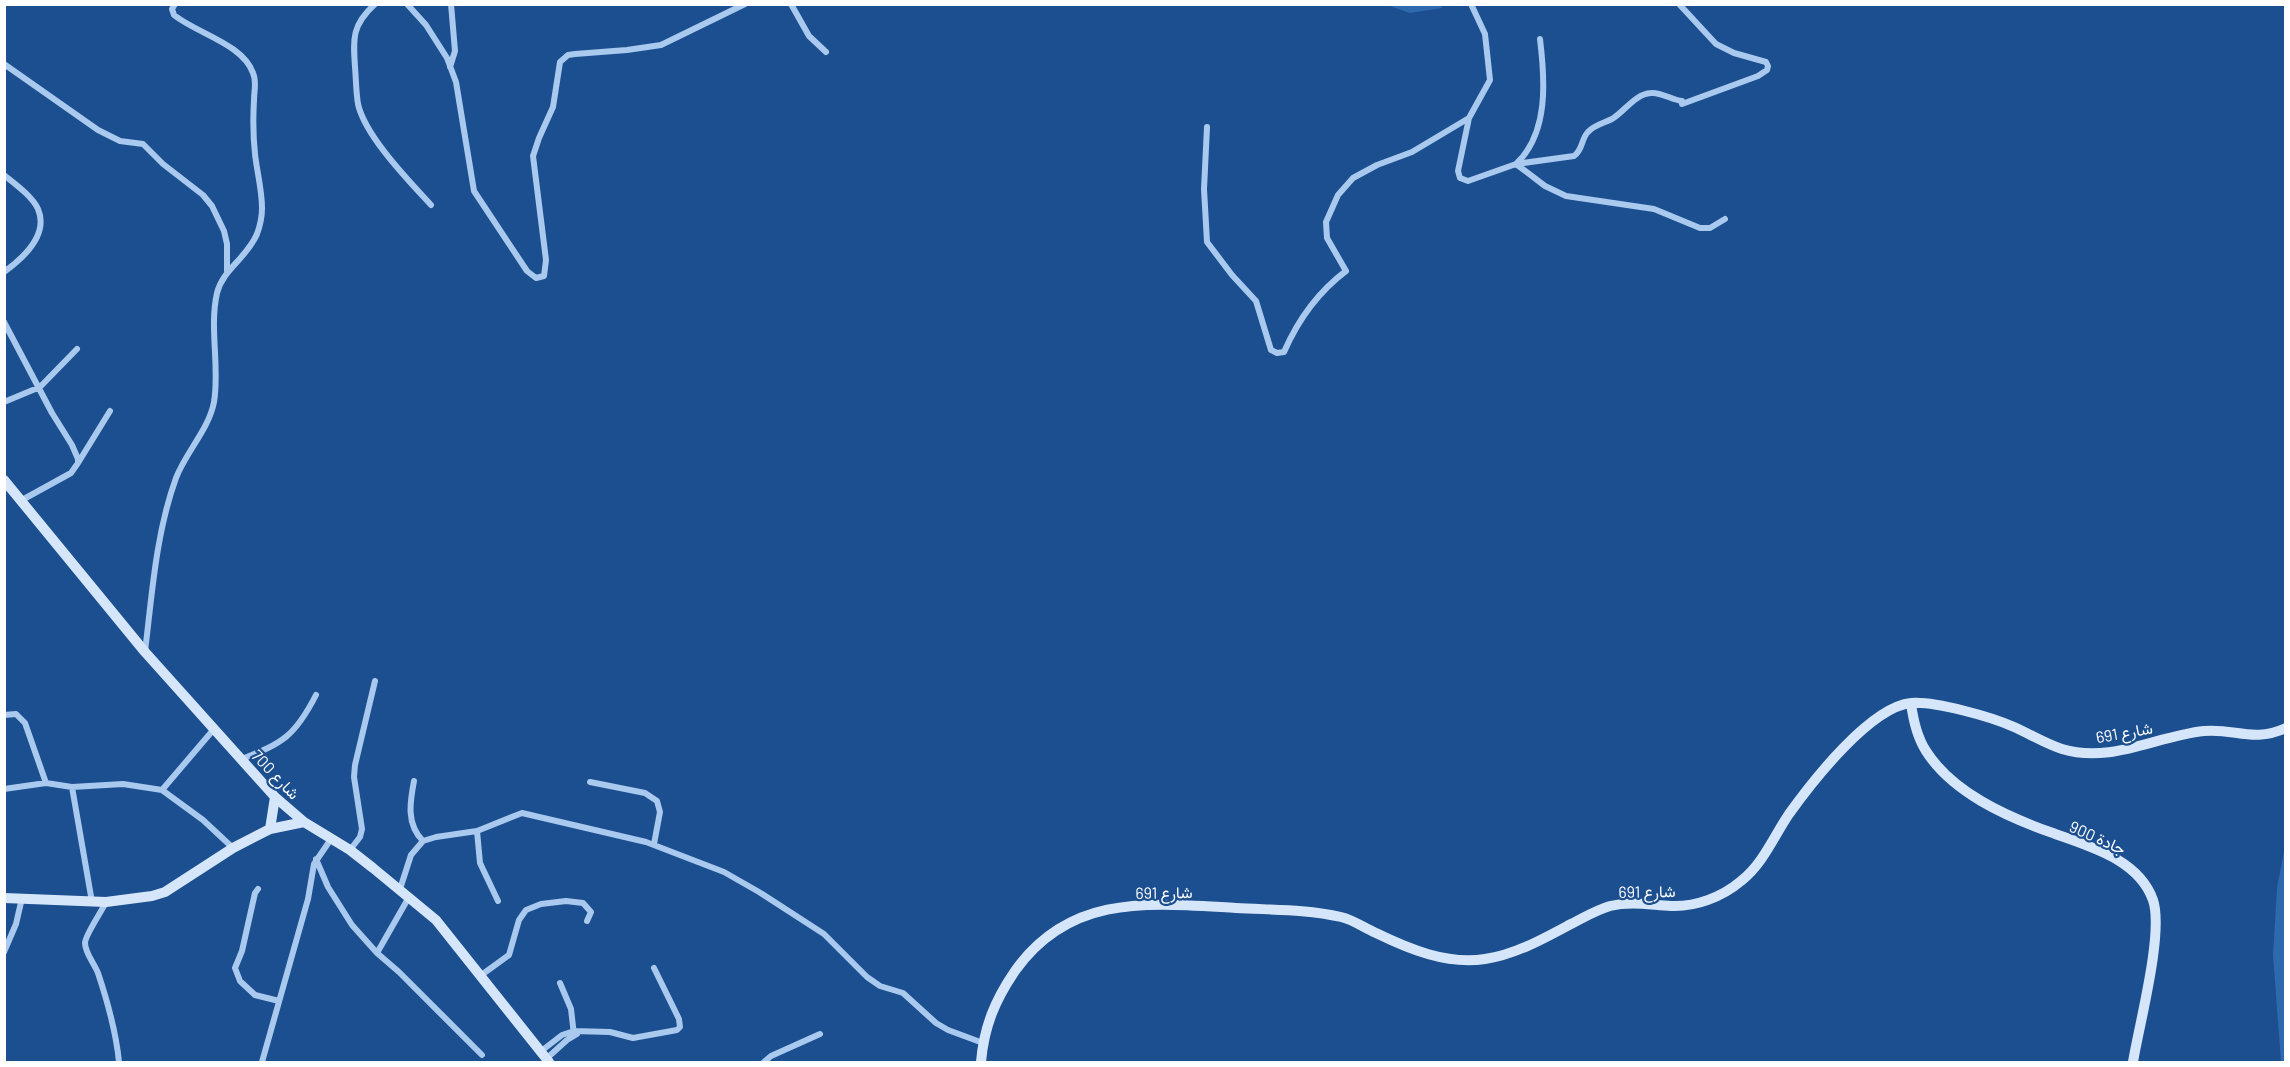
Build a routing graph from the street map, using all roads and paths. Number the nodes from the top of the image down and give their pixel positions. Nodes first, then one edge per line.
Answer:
1 (176, 4) edge
2 (375, 4) edge
3 (407, 4) edge
4 (451, 4) edge
5 (745, 4) edge
6 (791, 4) edge
7 (1471, 4) edge
8 (1679, 4) edge
9 (1540, 39) dead end
10 (826, 52) dead end
11 (4, 64) edge
12 (450, 67) junction
13 (1469, 118) junction
14 (1207, 127) dead end
15 (1516, 164) junction
16 (4, 175) edge
17 (430, 206) dead end
18 (1725, 219) dead end
19 (227, 271) junction
20 (4, 272) edge
21 (4, 322) edge
22 (77, 349) dead end
23 (40, 387) junction
24 (4, 402) edge
25 (110, 411) dead end
26 (78, 463) junction
27 (4, 480) edge
28 (22, 500) junction
29 (145, 652) junction
30 (375, 681) dead end
31 (316, 695) dead end
32 (1911, 703) junction
33 (4, 715) edge
34 (215, 728) junction
35 (2286, 728) edge
36 (242, 759) junction
37 (414, 781) dead end
38 (590, 782) dead end
39 (46, 783) junction
40 (72, 787) junction
41 (4, 789) edge
42 (162, 790) junction
43 (275, 796) junction
44 (304, 822) junction
45 (270, 829) junction
46 (477, 831) junction
47 (331, 839) junction
48 (423, 841) junction
49 (654, 844) junction
50 (233, 848) junction
51 (350, 850) junction
52 (316, 859) junction
53 (258, 889) dead end
54 (400, 889) junction
55 (409, 896) junction
56 (4, 898) edge
57 (22, 898) junction
58 (498, 901) dead end
59 (92, 902) junction
60 (106, 902) junction
61 (587, 921) dead end
62 (4, 952) edge
63 (377, 953) junction
64 (654, 968) dead end
65 (480, 976) junction
66 (560, 983) dead end
67 (279, 1001) junction
68 (576, 1033) junction
69 (820, 1034) dead end
70 (983, 1043) junction
71 (482, 1055) dead end
72 (545, 1058) edge
73 (119, 1062) edge
74 (262, 1062) edge
75 (764, 1062) edge
76 (981, 1062) edge
77 (2133, 1062) edge

1 - 19 street
2 - 17 street
3 - 12 street
4 - 12 street
5 - 12 street
6 - 10 street
7 - 13 street
8 - 15 street
9 - 15 street
11 - 19 street
13 - 14 street
13 - 15 street
15 - 18 street
16 - 20 street
19 - 29 street
21 - 23 street
22 - 23 street
23 - 24 street
23 - 26 street
25 - 26 street
26 - 28 street
27 - 28 main road, شارع 700
28 - 29 main road, شارع 700
29 - 34 main road, شارع 700
30 - 51 street
31 - 36 street
32 - 35 main road, شارع 691
32 - 70 main road, شارع 691
32 - 77 main road, جادة 900
33 - 39 street
34 - 36 main road, شارع 700
34 - 42 street
36 - 43 main road, شارع 700
37 - 48 street
38 - 49 street
39 - 40 street
39 - 41 street
40 - 42 street
40 - 59 street
42 - 50 street
43 - 44 main road, شارع 700
43 - 45 main road
44 - 45 main road
44 - 47 main road, شارع 700
45 - 50 main road
46 - 48 street
46 - 49 street
46 - 58 street
47 - 51 main road, شارع 700
47 - 52 street
48 - 54 street
49 - 70 street
50 - 60 main road
51 - 54 main road, شارع 700
52 - 63 street
52 - 67 street
53 - 67 street
54 - 55 main road, شارع 700
55 - 63 street
55 - 65 main road, شارع 700
56 - 57 main road
57 - 59 main road
57 - 62 street
59 - 60 main road
60 - 73 street
61 - 65 street
63 - 71 street
64 - 68 street
65 - 72 main road, شارع 700
66 - 68 street
67 - 74 street
68 - 72 street
69 - 75 street
70 - 76 main road, شارع 691

